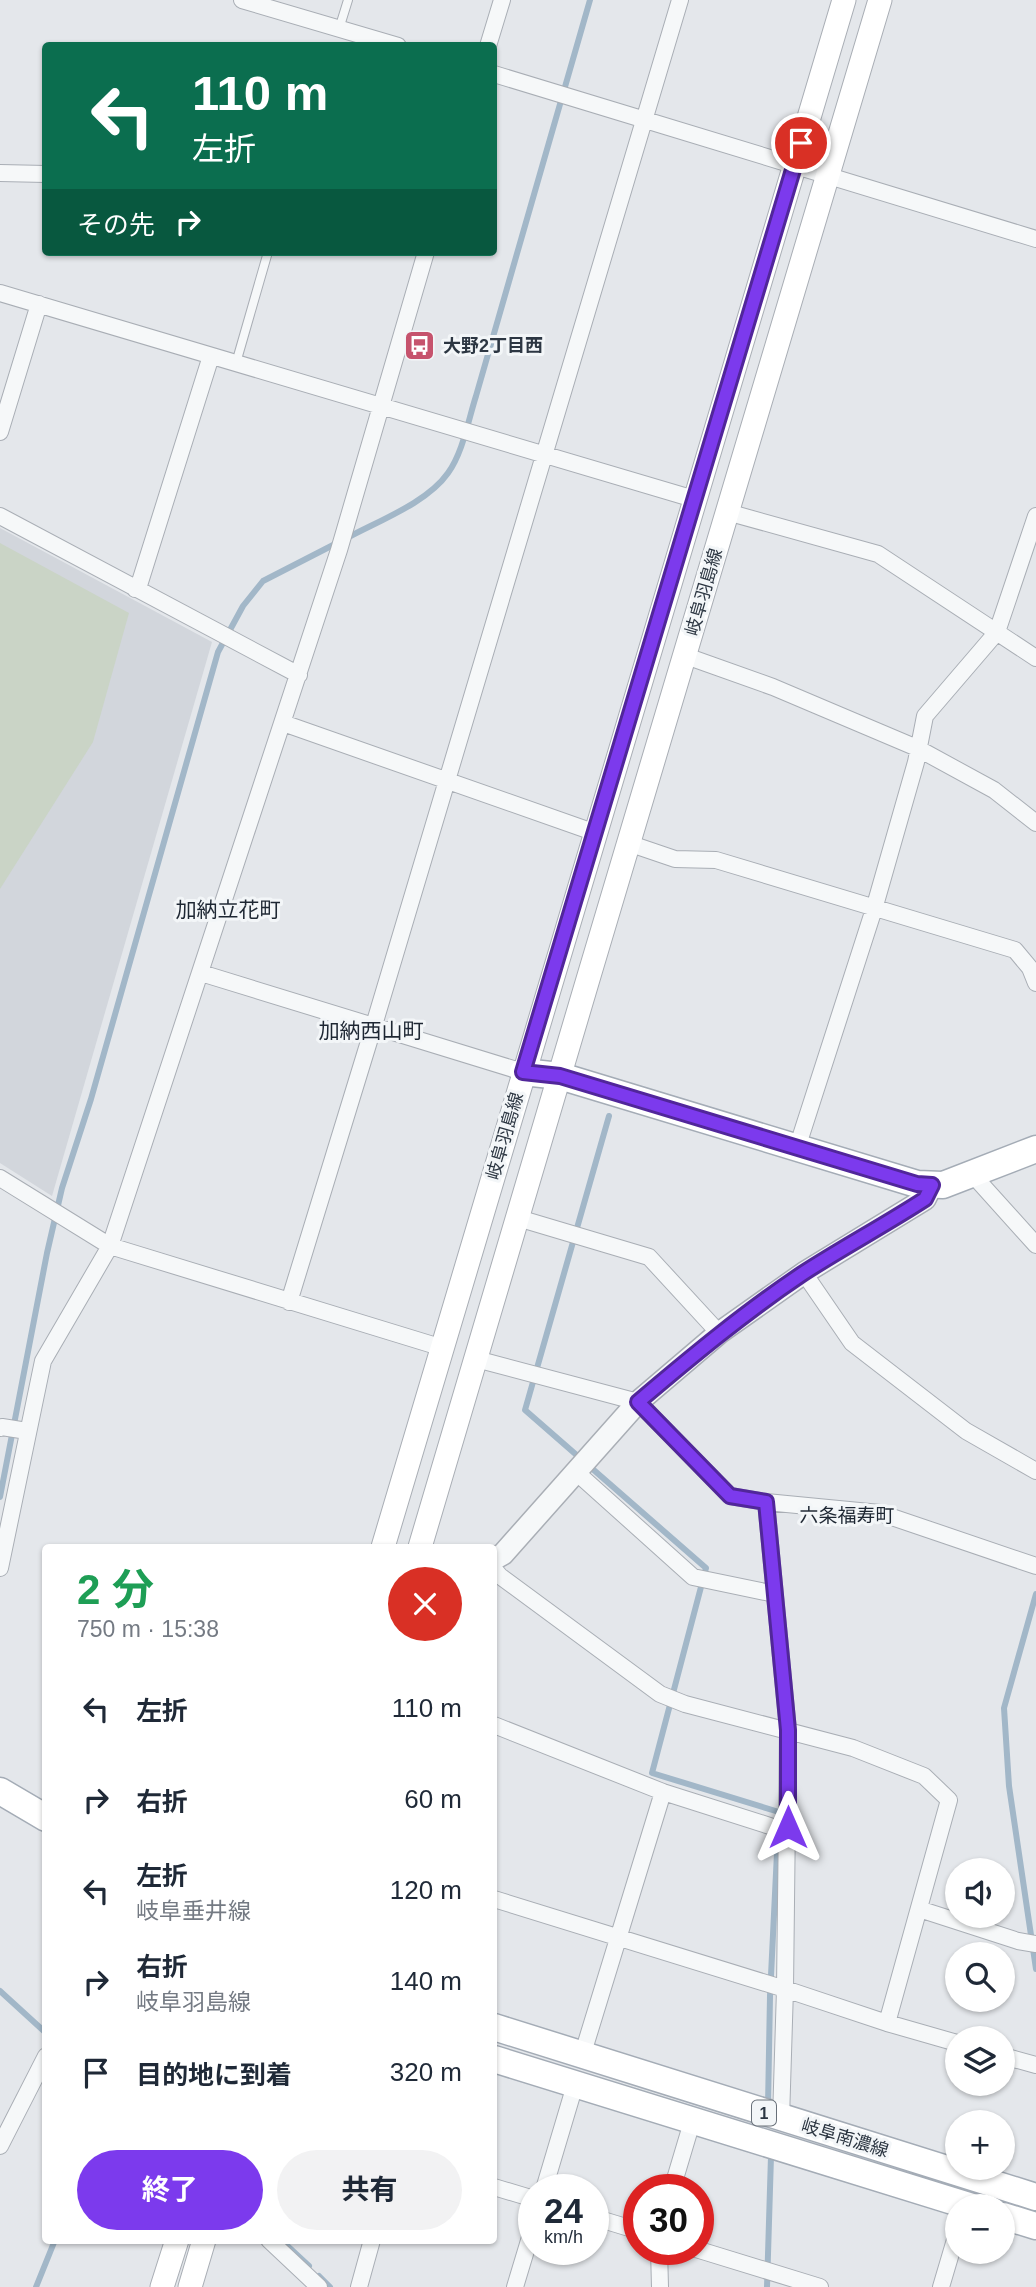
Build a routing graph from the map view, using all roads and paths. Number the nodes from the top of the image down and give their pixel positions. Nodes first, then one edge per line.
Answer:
1 (242, 0) edge
2 (348, 0) edge
3 (502, 0) edge
4 (680, 0) edge
5 (844, 0) edge
6 (880, 0) edge
7 (339, 29) junction
8 (335, 42) edge
9 (384, 42) edge
10 (489, 42) edge
11 (497, 75) edge
12 (643, 119) junction
13 (794, 166) junction
14 (0, 173) edge
15 (42, 174) edge
16 (827, 176) junction
17 (1036, 239) edge
18 (267, 256) edge
19 (425, 256) edge
20 (0, 293) edge
21 (39, 304) junction
22 (211, 355) junction
23 (236, 363) junction
24 (380, 406) junction
25 (0, 432) edge
26 (543, 453) junction
27 (694, 499) junction
28 (727, 512) junction
29 (0, 516) edge
30 (1036, 516) edge
31 (135, 589) junction
32 (997, 632) junction
33 (686, 656) junction
34 (1036, 657) edge
35 (299, 675) junction
36 (283, 723) junction
37 (917, 748) junction
38 (446, 780) junction
39 (1036, 823) edge
40 (596, 833) junction
41 (628, 843) junction
42 (874, 909) junction
43 (201, 973) junction
44 (1036, 983) edge
45 (374, 1026) junction
46 (523, 1072) junction
47 (560, 1076) junction
48 (797, 1148) junction
49 (1036, 1149) edge
50 (973, 1175) junction
51 (0, 1178) edge
52 (932, 1185) junction
53 (518, 1218) junction
54 (1036, 1245) edge
55 (110, 1246) junction
56 (804, 1273) junction
57 (289, 1303) junction
58 (719, 1333) junction
59 (443, 1348) junction
60 (476, 1359) junction
61 (638, 1402) junction
62 (12, 1429) edge
63 (1036, 1471) edge
64 (576, 1472) junction
65 (766, 1502) junction
66 (4, 1520) edge
67 (384, 1544) edge
68 (421, 1544) edge
69 (497, 1557) edge
70 (1036, 1566) edge
71 (0, 1568) edge
72 (497, 1572) edge
73 (775, 1594) junction
74 (497, 1726) edge
75 (788, 1730) junction
76 (0, 1791) edge
77 (663, 1792) junction
78 (42, 1816) edge
79 (788, 1827) junction
80 (497, 1900) edge
81 (919, 1909) junction
82 (619, 1937) junction
83 (1036, 1944) edge
84 (785, 1989) junction
85 (887, 2023) junction
86 (497, 2028) edge
87 (945, 2040) edge
88 (582, 2056) junction
89 (1015, 2059) edge
90 (497, 2060) edge
91 (42, 2064) edge
92 (1036, 2065) edge
93 (575, 2085) junction
94 (780, 2119) junction
95 (692, 2122) junction
96 (0, 2146) edge
97 (548, 2174) edge
98 (676, 2174) edge
99 (497, 2189) edge
100 (518, 2195) edge
101 (1036, 2197) edge
102 (945, 2199) edge
103 (1015, 2220) edge
104 (1036, 2226) edge
105 (176, 2244) edge
106 (203, 2244) edge
107 (273, 2244) edge
108 (371, 2244) edge
109 (714, 2255) edge
110 (948, 2264) edge
111 (522, 2265) edge
112 (659, 2265) edge
113 (163, 2287) edge
114 (190, 2287) edge
115 (318, 2287) edge
116 (359, 2287) edge
117 (515, 2287) edge
118 (660, 2287) edge
119 (820, 2287) edge
120 (941, 2287) edge

1 - 7 street
2 - 7 lane
3 - 10 street
4 - 12 street
5 - 13 main road, 岐阜羽島線
6 - 16 main road, 岐阜羽島線
7 - 8 street
7 - 9 street
11 - 12 street
12 - 13 street
12 - 26 street
13 - 16 street
13 - 27 main road, 岐阜羽島線
14 - 15 street
16 - 17 street
16 - 28 main road, 岐阜羽島線
18 - 23 lane
19 - 24 street
20 - 21 street
21 - 22 street
21 - 25 street
22 - 23 street
22 - 31 street
23 - 24 street
24 - 26 street
24 - 35 street
26 - 27 street
26 - 38 street
27 - 40 main road, 岐阜羽島線
28 - 32 street
28 - 33 main road, 岐阜羽島線
29 - 31 street
30 - 32 street
31 - 35 street
32 - 34 street
32 - 37 street
33 - 37 street
33 - 41 main road, 岐阜羽島線
35 - 36 street
36 - 38 street
36 - 43 street
37 - 39 street
37 - 42 street
38 - 40 street
38 - 45 street
40 - 46 main road, 岐阜羽島線
41 - 42 street
41 - 47 main road, 岐阜羽島線
42 - 44 street
42 - 48 street
43 - 45 street
43 - 55 street
45 - 46 street
45 - 57 street
46 - 47 main road
46 - 59 main road, 岐阜羽島線
47 - 48 main road
47 - 53 main road, 岐阜羽島線
48 - 52 main road
49 - 50 main road
50 - 52 main road
50 - 54 street
51 - 55 street
52 - 56 street
53 - 58 street
53 - 60 main road, 岐阜羽島線
55 - 57 street
55 - 62 street
56 - 58 street
56 - 63 street
57 - 59 street
58 - 61 street
59 - 67 main road, 岐阜羽島線
60 - 61 street
60 - 68 main road, 岐阜羽島線
61 - 64 street
61 - 65 street
62 - 66 street
64 - 69 street
64 - 73 street
65 - 70 street
65 - 73 street
66 - 71 street
72 - 75 street
73 - 75 street
74 - 77 street
75 - 79 street
75 - 81 street
76 - 78 main road
77 - 79 street
77 - 82 street
79 - 84 street
80 - 82 street
81 - 83 street
81 - 85 street
82 - 84 street
82 - 88 street
84 - 85 street
84 - 94 street
85 - 87 street
86 - 88 main road, 岐阜南濃線 / 1
88 - 94 main road, 岐阜南濃線 / 1
89 - 92 street
90 - 93 main road, 岐阜南濃線 / 1
91 - 96 street
93 - 95 main road, 岐阜南濃線 / 1
93 - 97 street
94 - 101 main road, 岐阜南濃線 / 1
95 - 98 street
95 - 102 main road, 岐阜南濃線 / 1
99 - 100 street
103 - 104 main road
105 - 113 main road
106 - 114 main road
107 - 115 street
108 - 116 street
109 - 119 street
110 - 120 street
111 - 117 street
112 - 118 street

